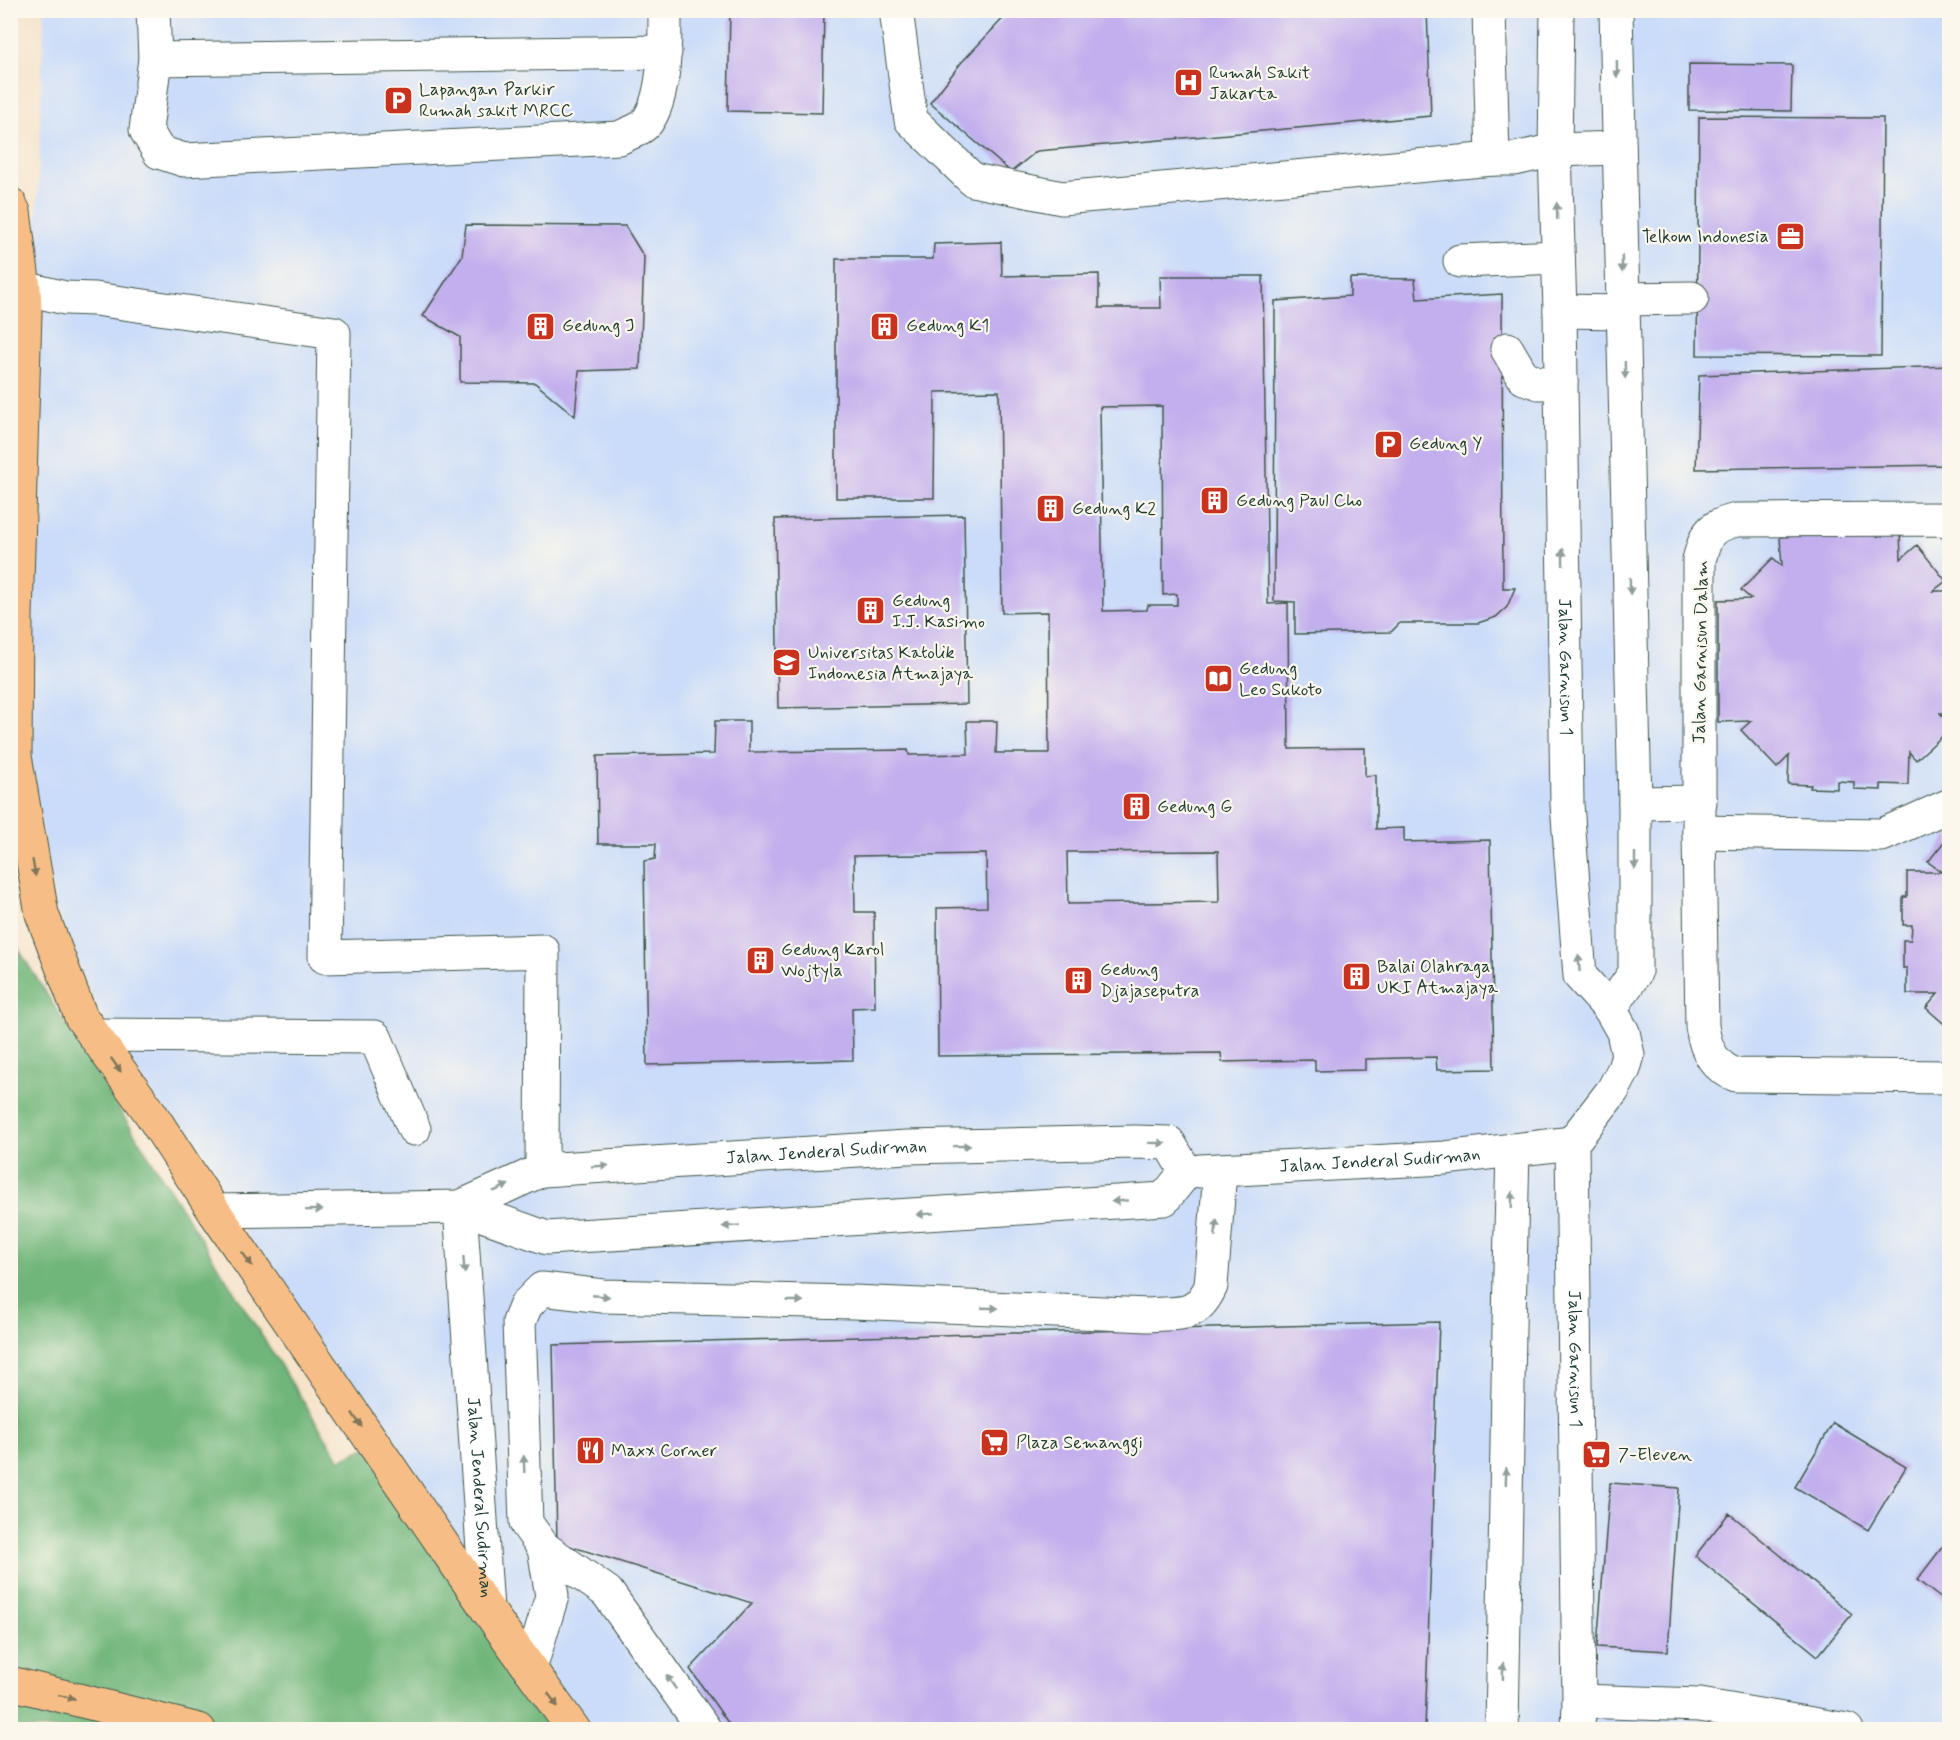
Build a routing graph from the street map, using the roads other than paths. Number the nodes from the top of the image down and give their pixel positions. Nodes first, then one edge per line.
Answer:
1 (153, 10) edge
2 (664, 10) edge
3 (896, 10) edge
4 (1489, 10) edge
5 (1557, 10) edge
6 (1616, 10) edge
7 (665, 52) junction
8 (155, 59) junction
9 (1619, 148) junction
10 (1555, 150) junction
11 (1493, 159) junction
12 (10, 204) edge
13 (1558, 257) junction
14 (1460, 261) dead end
15 (24, 288) junction
16 (1692, 298) dead end
17 (1623, 305) junction
18 (1560, 311) junction
19 (1507, 350) dead end
20 (1561, 382) junction
21 (1950, 522) edge
22 (1635, 802) junction
23 (1950, 805) edge
24 (1699, 817) junction
25 (1610, 1009) junction
26 (94, 1035) junction
27 (1950, 1077) edge
28 (414, 1129) dead end
29 (1572, 1143) junction
30 (1513, 1150) junction
31 (542, 1170) junction
32 (1221, 1171) junction
33 (1186, 1172) junction
34 (460, 1207) junction
35 (214, 1211) junction
36 (544, 1548) junction
37 (487, 1609) junction
38 (530, 1669) junction
39 (10, 1683) edge
40 (1579, 1715) edge
41 (199, 1730) edge
42 (574, 1730) edge
43 (705, 1730) edge
44 (1502, 1730) edge
45 (1847, 1730) edge

1 - 8 street
2 - 7 street
3 - 11 street
4 - 11 street
5 - 10 street, Jalan Garnisun 1
6 -> 9 street
7 - 8 street
7 - 8 street
9 - 10 street
9 -> 17 street
10 - 11 street
13 -> 10 street, Jalan Garnisun 1
12 - 15 highway
13 - 14 street
13 - 18 street, Jalan Garnisun 1
15 -> 26 highway
15 - 31 street
16 - 17 street
17 - 18 street
17 -> 22 street
18 - 20 street, Jalan Garnisun 1
19 - 20 street
25 -> 20 street, Jalan Garnisun 1
21 - 24 street, Jalan Garnisun Dalam
22 - 24 street
22 -> 25 street
23 - 24 street
24 - 27 street, Jalan Garnisun Dalam
25 - 29 street, Jalan Garnisun 1
26 - 28 street
26 -> 35 highway
29 - 30 street, Jalan Jenderal Sudirman
29 - 40 street, Jalan Garnisun 1
30 - 32 street, Jalan Jenderal Sudirman
44 -> 30 street
31 -> 33 street, Jalan Jenderal Sudirman
34 -> 31 street, Jalan Jenderal Sudirman
32 - 33 street, Jalan Jenderal Sudirman
36 -> 32 street
33 -> 34 street, Jalan Jenderal Sudirman
35 -> 34 street, Jalan Jenderal Sudirman
34 -> 37 street, Jalan Jenderal Sudirman
35 -> 37 highway
36 - 38 street
43 -> 36 street
37 - 38 highway
38 -> 42 highway
39 -> 41 highway
40 - 45 street

